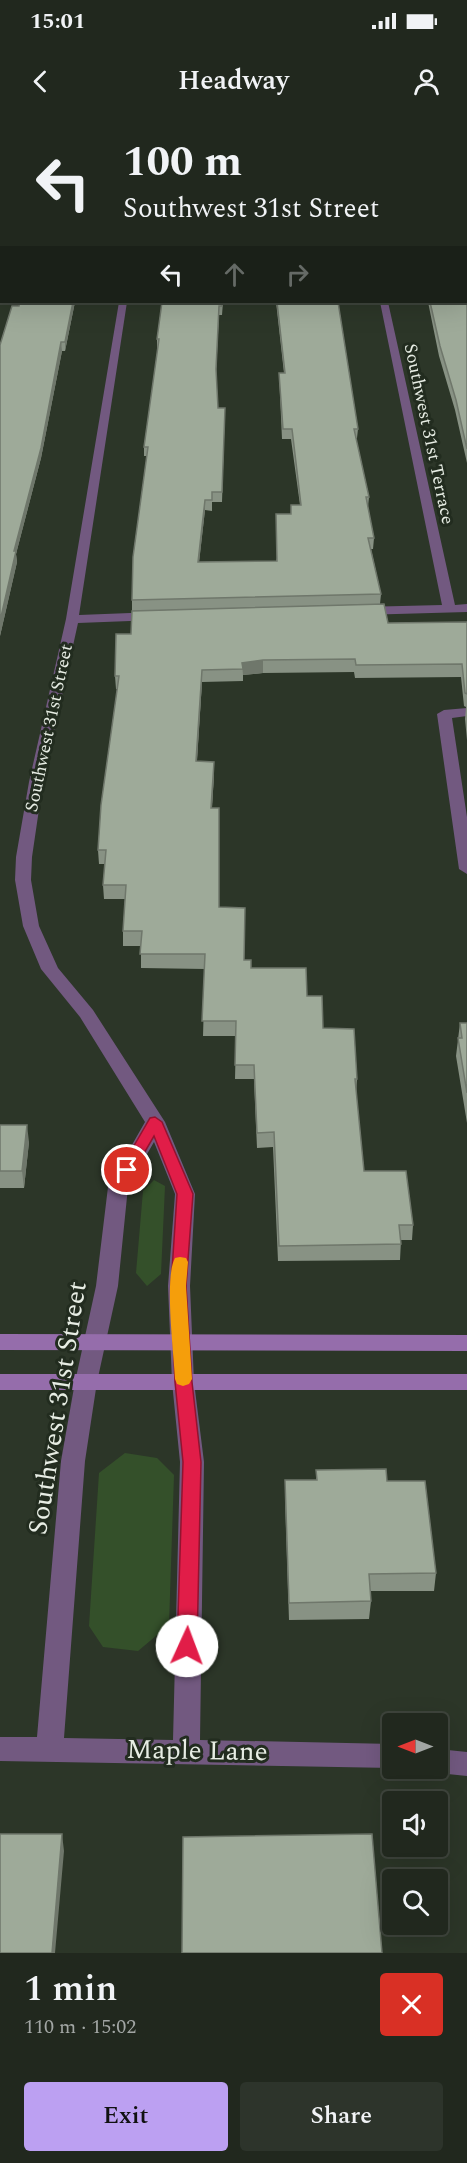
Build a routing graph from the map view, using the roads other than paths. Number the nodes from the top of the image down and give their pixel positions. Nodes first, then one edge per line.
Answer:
1 (123, 303) edge
2 (384, 303) edge
3 (449, 608) junction
4 (467, 608) edge
5 (343, 611) edge
6 (167, 616) edge
7 (72, 619) junction
8 (467, 712) edge
9 (450, 755) junction
10 (467, 755) edge
11 (462, 803) edge
12 (467, 864) edge
13 (155, 1122) junction
14 (0, 1342) edge
15 (95, 1342) junction
16 (181, 1343) junction
17 (467, 1343) edge
18 (0, 1382) edge
19 (86, 1382) junction
20 (183, 1382) junction
21 (467, 1382) edge
22 (50, 1748) junction
23 (0, 1749) edge
24 (186, 1750) junction
25 (382, 1756) edge
26 (448, 1762) edge
27 (467, 1764) edge

1 - 7 street, Southwest 31st Street
2 - 3 street, Southwest 31st Terrace
3 - 4 street
3 - 5 street
6 - 7 street
7 - 13 street, Southwest 31st Street
8 - 9 street
9 - 10 street
9 - 11 street
11 - 12 street
13 - 15 street, Southwest 31st Street
13 - 16 street, Southwest 31st Street
14 - 15 main road
15 - 16 main road
15 - 19 street, Southwest 31st Street
16 - 17 main road
16 - 20 street, Southwest 31st Street
18 - 19 main road
19 - 20 main road
19 - 22 street, Southwest 31st Street
20 - 21 main road
20 - 24 street, Southwest 31st Street
22 - 23 street, Maple Lane
22 - 24 street, Maple Lane
24 - 25 street, Maple Lane
26 - 27 street

